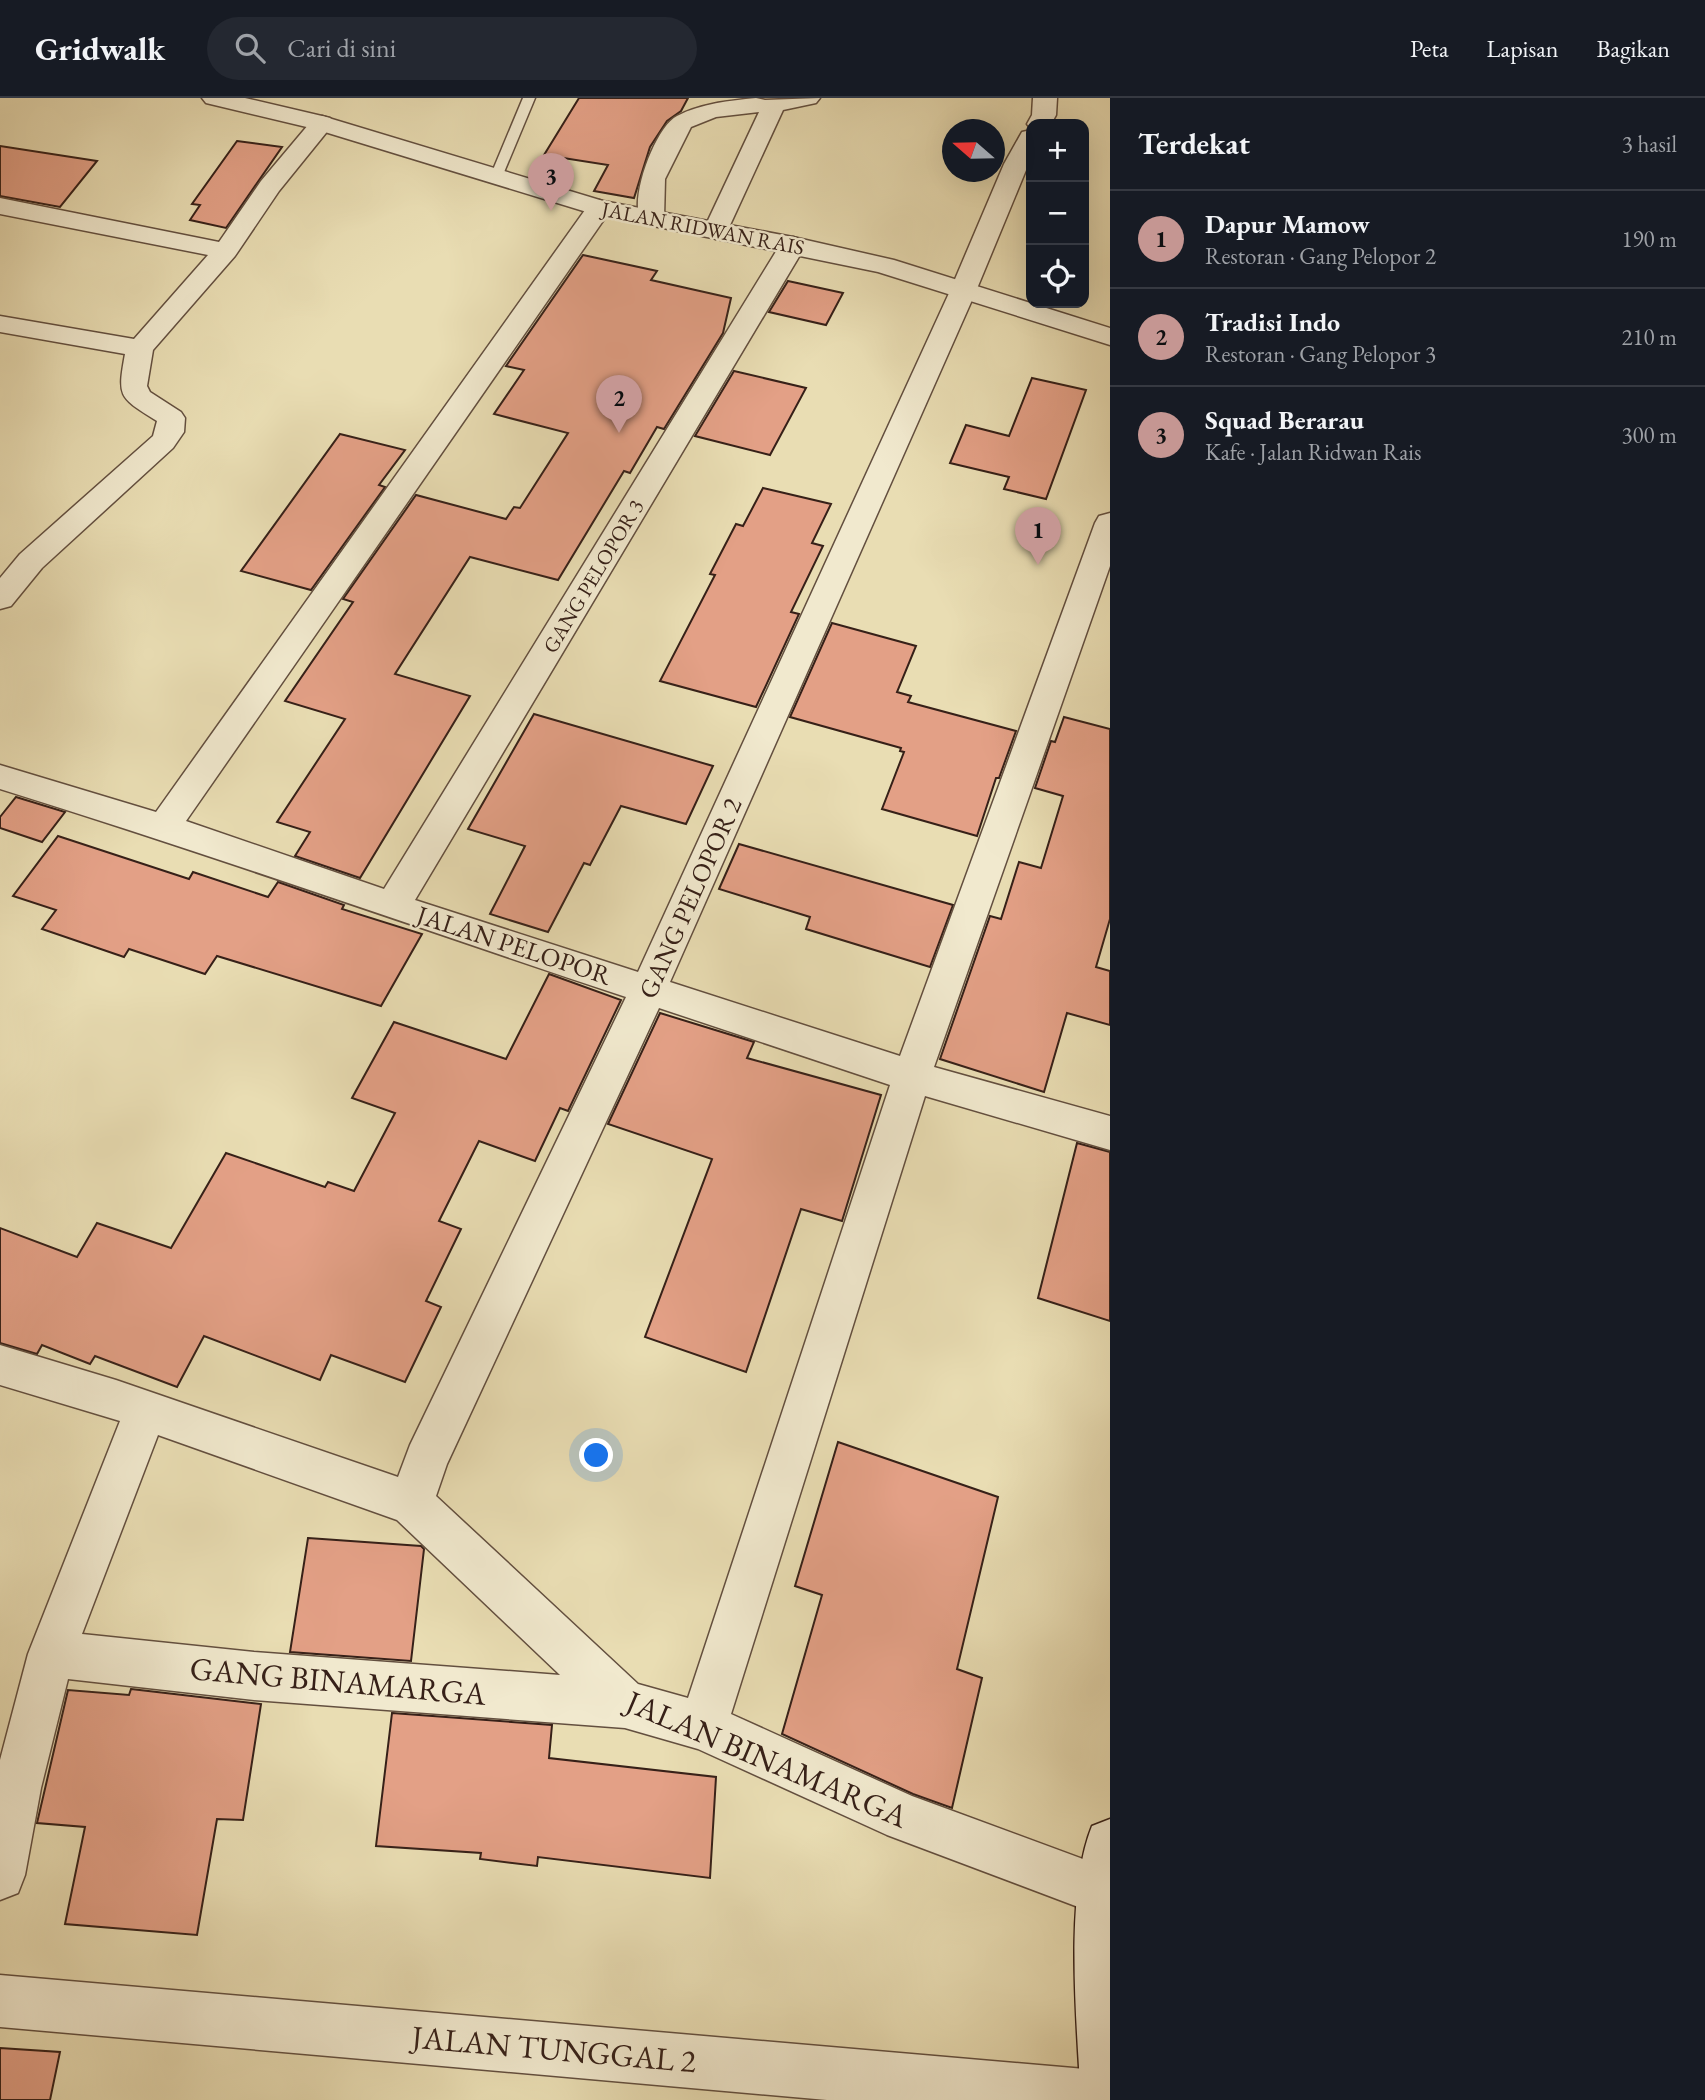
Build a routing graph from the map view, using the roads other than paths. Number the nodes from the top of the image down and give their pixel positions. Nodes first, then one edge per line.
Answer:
1 (214, 98) edge
2 (529, 98) edge
3 (808, 98) edge
4 (1045, 98) edge
5 (757, 105) dead end
6 (1041, 119) edge
7 (322, 123) junction
8 (1026, 146) edge
9 (496, 177) junction
10 (0, 206) edge
11 (599, 208) junction
12 (651, 218) junction
13 (716, 232) junction
14 (793, 245) junction
15 (226, 251) junction
16 (962, 290) junction
17 (0, 324) edge
18 (1110, 337) edge
19 (140, 348) junction
20 (1110, 523) edge
21 (0, 599) edge
22 (0, 776) edge
23 (164, 827) junction
24 (392, 906) junction
25 (649, 989) junction
26 (912, 1076) junction
27 (1110, 1133) edge
28 (0, 1365) edge
29 (145, 1412) junction
30 (411, 1503) junction
31 (51, 1654) junction
32 (625, 1704) junction
33 (703, 1726) junction
34 (1106, 1867) edge
35 (0, 1875) edge
36 (0, 2001) edge
37 (1108, 2099) edge

1 - 7 street, JALAN RIDWAN RAIS
2 - 9 lane
3 - 13 street
4 - 6 street
5 - 12 street
7 - 9 street, JALAN RIDWAN RAIS
7 - 15 street
8 - 16 street, GANG PELOPOR 2
9 - 11 street, JALAN RIDWAN RAIS
10 - 15 street
11 - 12 street, JALAN RIDWAN RAIS
11 - 23 street
12 - 13 street, JALAN RIDWAN RAIS
13 - 14 street, JALAN RIDWAN RAIS
14 - 16 street, JALAN RIDWAN RAIS
14 - 24 street, GANG PELOPOR 3
15 - 19 street
16 - 18 street, JALAN RIDWAN RAIS
16 - 25 street, GANG PELOPOR 2
17 - 19 street
19 - 21 street
20 - 26 street
22 - 23 street, JALAN PELOPOR
23 - 24 street, JALAN PELOPOR
24 - 25 street, JALAN PELOPOR
25 - 26 street, JALAN PELOPOR
25 - 30 street, GANG PELOPOR 2
26 - 27 street, JALAN PELOPOR
26 - 33 street
28 - 29 street
29 - 30 street
29 - 31 street
30 - 32 street, JALAN BINAMARGA
31 - 32 street, GANG BINAMARGA
31 - 35 street
32 - 33 street, JALAN BINAMARGA
33 - 34 street, JALAN BINAMARGA
34 - 37 street
36 - 37 street, JALAN TUNGGAL 2

